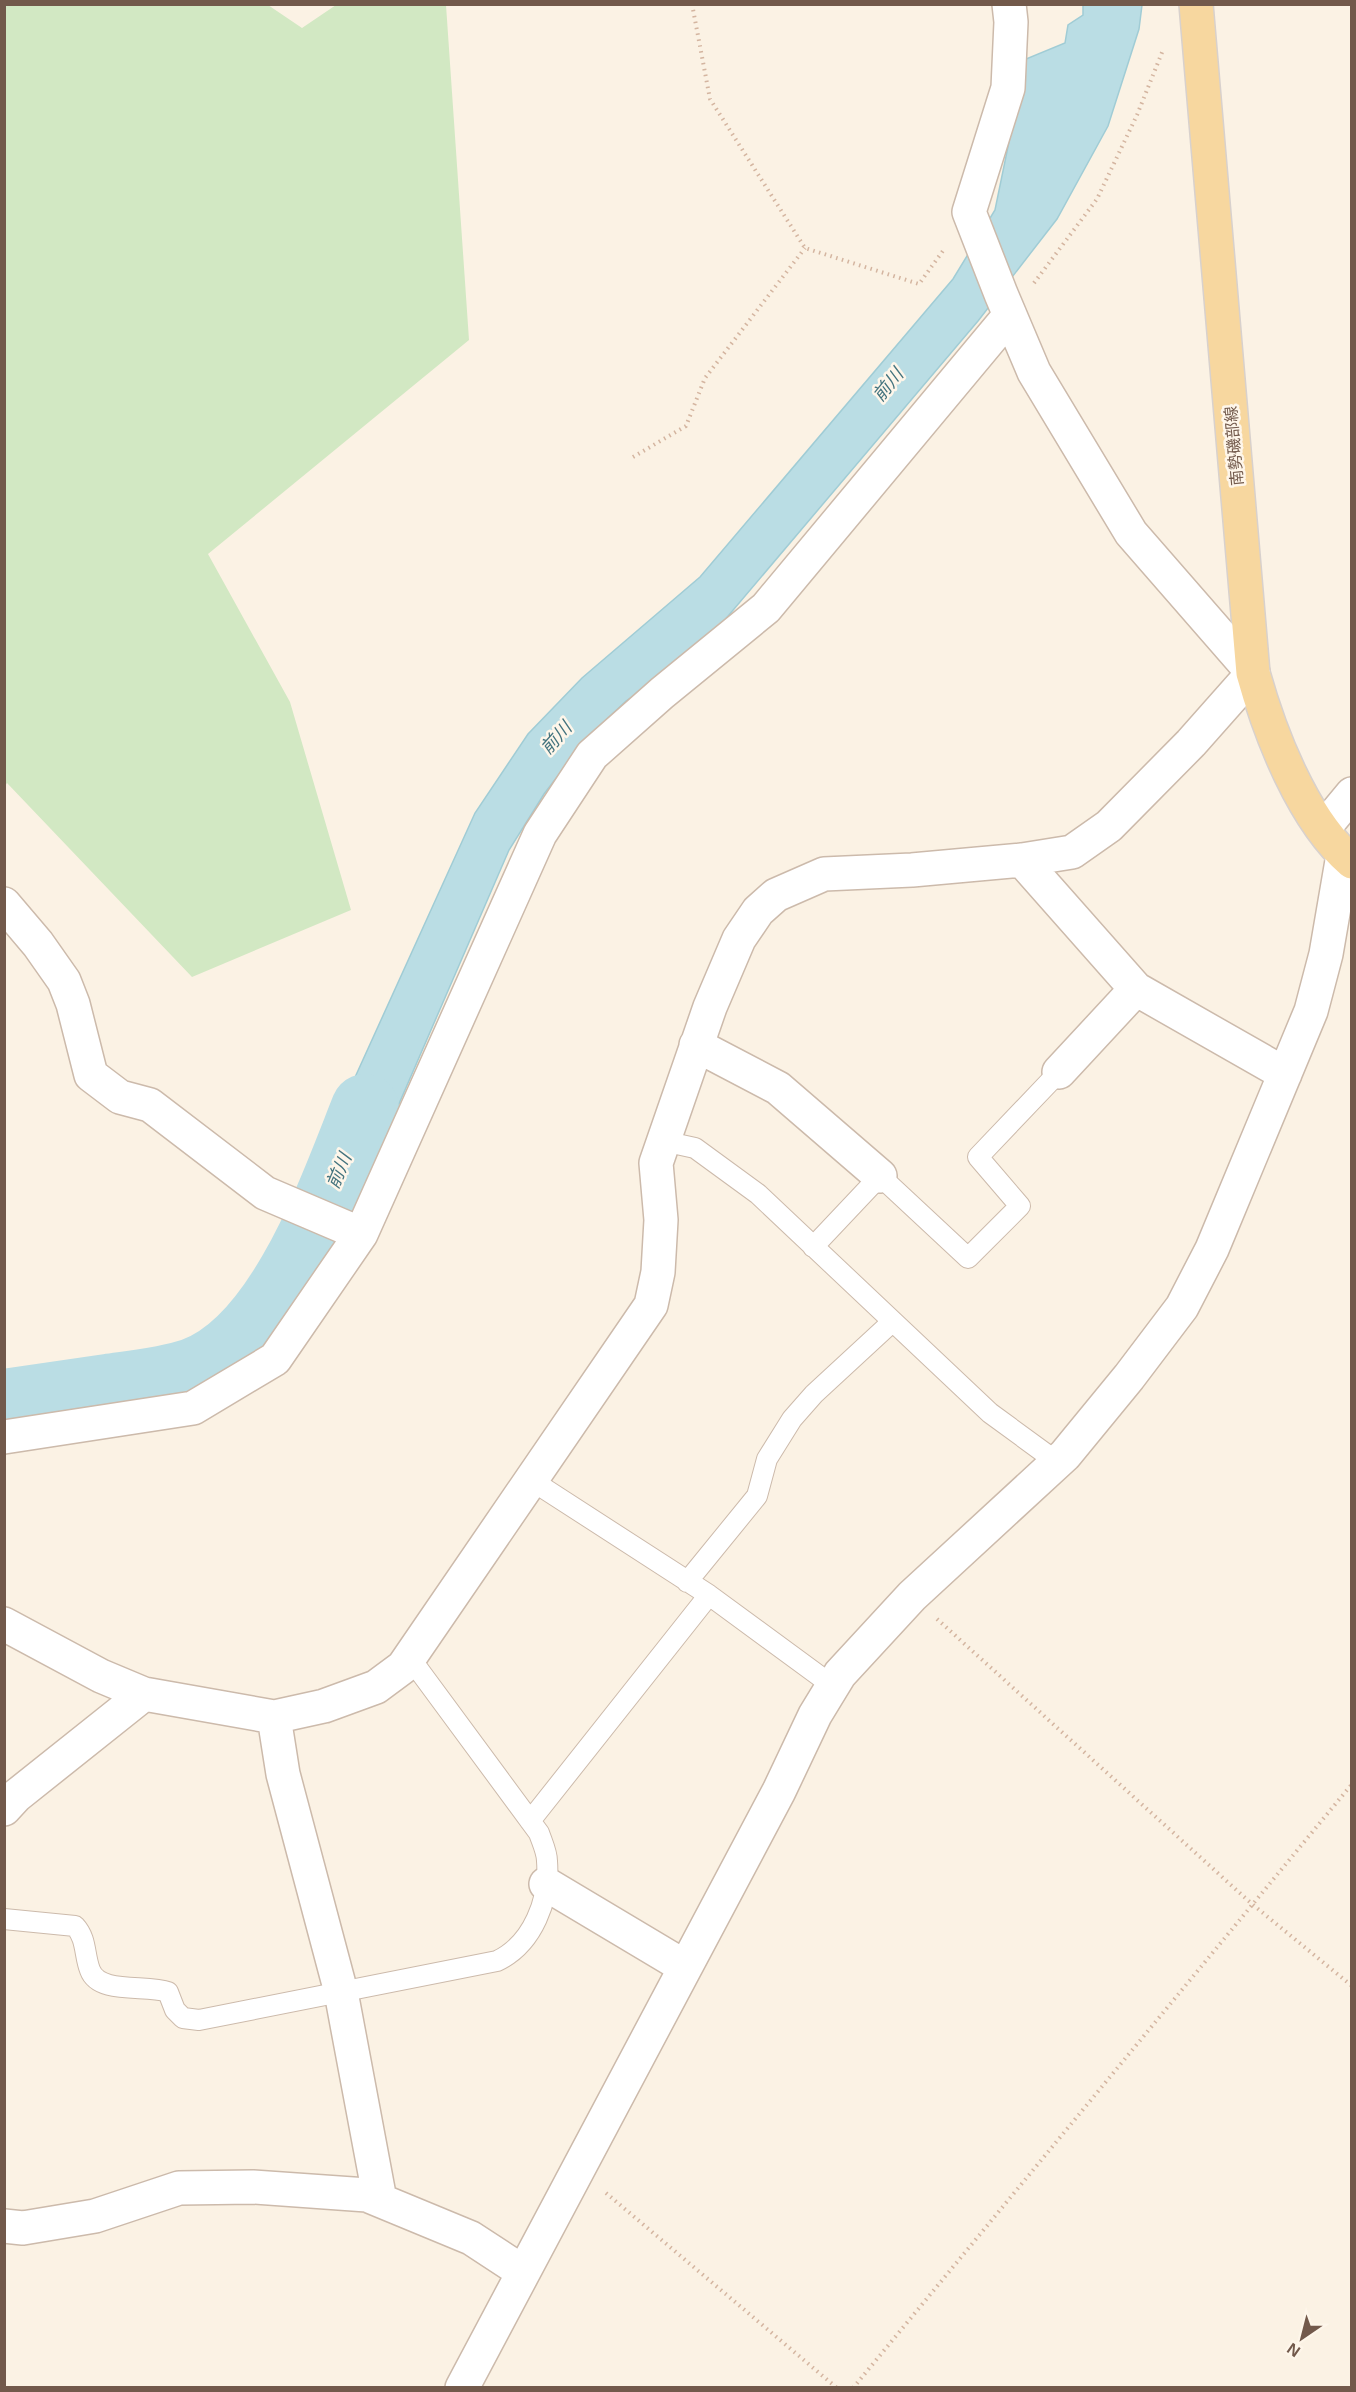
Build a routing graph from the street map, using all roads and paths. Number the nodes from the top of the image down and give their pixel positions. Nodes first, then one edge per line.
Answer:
1 (692, 4) edge
2 (1009, 4) edge
3 (1196, 4) edge
4 (1163, 49) dead end
5 (969, 212) junction
6 (805, 248) junction
7 (1010, 315) junction
8 (633, 457) dead end
9 (1253, 673) junction
10 (1352, 794) edge
11 (1323, 829) junction
12 (1347, 859) edge
13 (1022, 860) junction
14 (4, 904) edge
15 (1136, 989) junction
16 (696, 1045) junction
17 (1059, 1072) joint
18 (1285, 1074) junction
19 (663, 1141) junction
20 (880, 1176) junction
21 (361, 1234) junction
22 (813, 1247) junction
23 (892, 1322) junction
24 (4, 1437) edge
25 (1057, 1462) junction
26 (531, 1480) junction
27 (687, 1582) junction
28 (709, 1595) junction
29 (912, 1596) junction
30 (4, 1624) edge
31 (410, 1658) junction
32 (833, 1686) junction
33 (144, 1694) junction
34 (274, 1717) junction
35 (1352, 1784) edge
36 (4, 1809) edge
37 (530, 1821) junction
38 (546, 1884) junction
39 (1252, 1904) junction
40 (4, 1919) edge
41 (685, 1967) junction
42 (1352, 1986) edge
43 (341, 1992) junction
44 (578, 2169) junction
45 (380, 2200) junction
46 (4, 2226) edge
47 (523, 2272) junction
48 (462, 2388) edge
49 (837, 2388) edge
50 (853, 2388) edge

1 - 6 path
2 - 5 street
3 - 9 main road, 南勢磯部線
4 - 7 path
5 - 6 path
5 - 7 street
6 - 8 path
7 - 9 street
7 - 21 street
9 - 11 main road, 南勢磯部線
9 - 13 street
10 - 11 street
11 - 12 main road, 南勢磯部線
12 - 18 street
13 - 15 street
13 - 16 street
14 - 21 street
15 - 17 street
15 - 18 street
16 - 19 street
16 - 20 street
17 - 20 lane
18 - 25 street
19 - 22 lane
19 - 26 street
20 - 22 lane
21 - 24 street
22 - 23 lane
23 - 25 lane
23 - 27 lane
25 - 29 street
26 - 27 lane
26 - 31 street
27 - 28 lane
28 - 32 lane
28 - 37 lane
29 - 32 street
29 - 39 path
30 - 33 street
31 - 34 street
31 - 37 lane
32 - 41 street
33 - 34 street
33 - 36 street
34 - 43 street
35 - 39 path
37 - 38 lane
38 - 41 street
38 - 43 lane
39 - 42 path
39 - 50 path
40 - 43 lane
41 - 44 street
43 - 45 street
44 - 47 street
44 - 49 path
45 - 46 street
45 - 47 street
47 - 48 street

